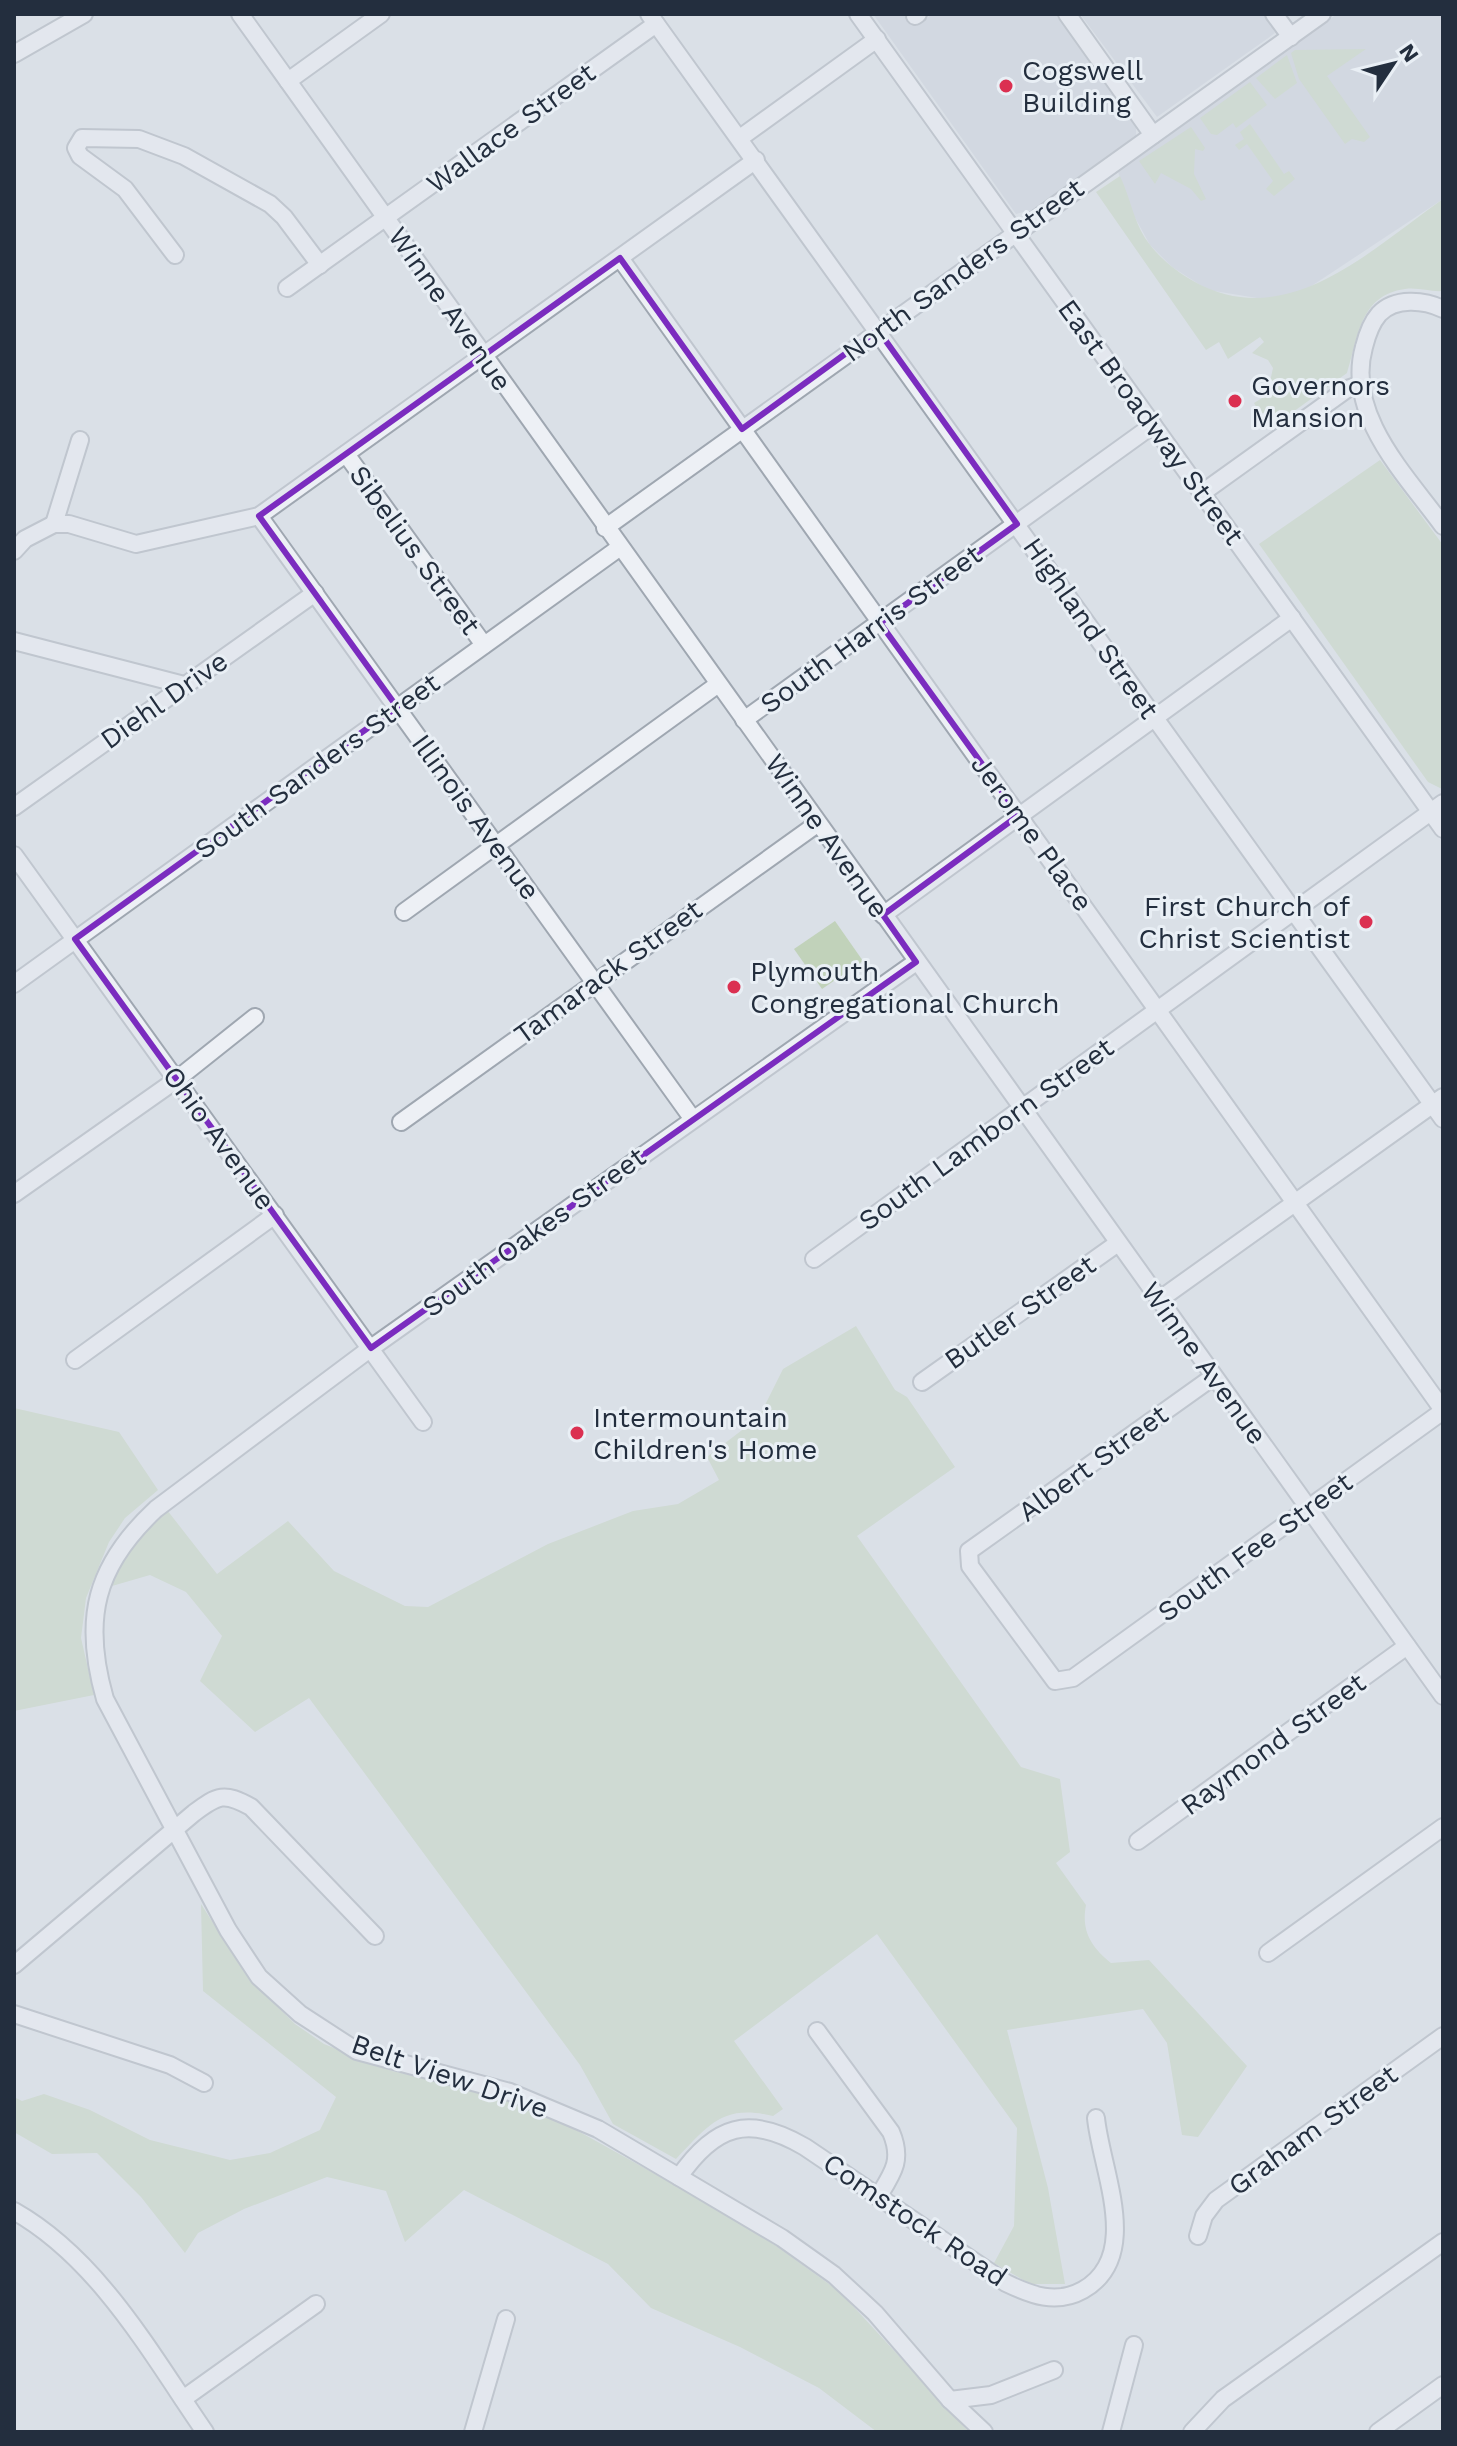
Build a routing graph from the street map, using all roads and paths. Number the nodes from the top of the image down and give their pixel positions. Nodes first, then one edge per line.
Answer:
1 (84, 14) edge
2 (240, 14) edge
3 (381, 14) edge
4 (858, 14) edge
5 (1067, 14) edge
6 (1274, 14) edge
7 (1322, 14) edge
8 (653, 19) edge
9 (1291, 37) junction
10 (877, 39) junction
11 (14, 54) edge
12 (288, 81) junction
13 (1153, 135) junction
14 (740, 138) junction
15 (756, 160) junction
16 (386, 217) junction
17 (1016, 233) junction
18 (175, 255) dead end
19 (620, 258) junction
20 (320, 265) junction
21 (287, 288) dead end
22 (1443, 309) edge
23 (878, 330) junction
24 (482, 354) junction
25 (1359, 385) junction
26 (1153, 425) junction
27 (742, 429) junction
28 (80, 440) dead end
29 (346, 454) junction
30 (1202, 493) junction
31 (259, 516) junction
32 (54, 524) junction
33 (1017, 524) junction
34 (1443, 526) edge
35 (605, 528) junction
36 (619, 548) junction
37 (14, 551) edge
38 (315, 593) junction
39 (1292, 618) junction
40 (880, 623) junction
41 (14, 641) edge
42 (484, 645) junction
43 (184, 685) junction
44 (717, 685) junction
45 (397, 707) junction
46 (1155, 718) junction
47 (744, 720) junction
48 (14, 807) edge
49 (1437, 808) edge
50 (1019, 815) junction
51 (817, 824) junction
52 (1443, 829) edge
53 (496, 844) junction
54 (14, 855) edge
55 (1293, 911) junction
56 (404, 912) dead end
57 (883, 915) junction
58 (75, 939) junction
59 (916, 962) junction
60 (594, 981) junction
61 (14, 984) edge
62 (1158, 1008) junction
63 (255, 1017) dead end
64 (176, 1080) junction
65 (1438, 1100) edge
66 (1021, 1106) junction
67 (692, 1118) junction
68 (1443, 1119) edge
69 (401, 1122) dead end
70 (14, 1194) edge
71 (1296, 1202) junction
72 (275, 1215) junction
73 (1118, 1243) junction
74 (814, 1259) dead end
75 (1159, 1300) junction
76 (371, 1348) junction
77 (75, 1360) dead end
78 (1213, 1377) junction
79 (922, 1382) dead end
80 (1443, 1410) edge
81 (423, 1422) dead end
82 (1308, 1508) junction
83 (156, 1509) joint
84 (1407, 1646) junction
85 (1066, 1682) joint
86 (1443, 1696) edge
87 (1443, 1827) edge
88 (174, 1833) junction
89 (1138, 1841) dead end
90 (375, 1936) dead end
91 (1268, 1953) dead end
92 (14, 1965) edge
93 (14, 2014) edge
94 (817, 2031) dead end
95 (1443, 2036) edge
96 (204, 2083) dead end
97 (1096, 2118) dead end
98 (679, 2177) junction
99 (878, 2197) junction
100 (14, 2211) edge
101 (1198, 2236) dead end
102 (1443, 2242) edge
103 (316, 2304) dead end
104 (506, 2319) dead end
105 (1134, 2345) dead end
106 (1054, 2370) dead end
107 (1443, 2385) edge
108 (183, 2399) junction
109 (950, 2400) junction
110 (205, 2432) edge
111 (473, 2432) edge
112 (984, 2432) edge
113 (1111, 2432) edge
114 (1192, 2432) edge
115 (1378, 2432) edge

1 - 11 street
2 - 12 street, Winne Avenue
3 - 12 street
4 - 10 street, East Broadway Street
5 - 13 street
6 - 9 street
7 - 9 street, North Sanders Street
8 - 14 street, Highland Street
8 - 16 street, Wallace Street
9 - 13 street, North Sanders Street
10 - 14 street
10 - 17 street, East Broadway Street
12 - 16 street, Winne Avenue
13 - 17 street, North Sanders Street
14 - 15 street, Highland Street
15 - 19 street
15 - 23 street, Highland Street
16 - 20 street, Wallace Street
16 - 24 street, Winne Avenue
17 - 23 street, North Sanders Street
17 - 26 street, East Broadway Street
18 - 20 street
19 - 24 street
19 - 27 street, Jerome Place
20 - 21 street, Wallace Street
22 - 25 street
23 - 27 street, North Sanders Street
23 - 33 street, Highland Street
24 - 29 street
24 - 35 street, Winne Avenue
25 - 30 street
25 - 34 street
26 - 30 street, East Broadway Street
26 - 33 street, South Harris Street
27 - 35 street, North Sanders Street
27 - 40 street, Jerome Place
28 - 32 street
29 - 31 street
29 - 42 street, Sibelius Street
30 - 39 street, East Broadway Street
31 - 32 street
31 - 38 street, Illinois Avenue
32 - 37 street
33 - 40 street, South Harris Street
33 - 46 street, Highland Street
35 - 36 street, Winne Avenue
36 - 42 street, South Sanders Street
36 - 44 street, Winne Avenue
38 - 43 street, Diehl Drive
38 - 45 street, Illinois Avenue
39 - 46 street
39 - 49 street, East Broadway Street
40 - 47 street, South Harris Street
40 - 50 street, Jerome Place
41 - 43 street
42 - 45 street, South Sanders Street
43 - 48 street, Diehl Drive
44 - 47 street, Winne Avenue
44 - 53 street, South Harris Street
45 - 53 street, Illinois Avenue
45 - 58 street, South Sanders Street
46 - 50 street
46 - 55 street, Highland Street
47 - 51 street, Winne Avenue
49 - 52 street, East Broadway Street
49 - 55 street, South Lamborn Street
50 - 57 street
50 - 62 street, Jerome Place
51 - 57 street, Winne Avenue
51 - 60 street, Tamarack Street
53 - 56 street, South Harris Street
53 - 60 street, Illinois Avenue
54 - 58 street, Ohio Avenue
55 - 62 street, South Lamborn Street
55 - 65 street, Highland Street
57 - 59 street, Winne Avenue
58 - 61 street, South Sanders Street
58 - 64 street, Ohio Avenue
59 - 66 street, Winne Avenue
59 - 67 street, South Oakes Street
60 - 67 street, Illinois Avenue
60 - 69 street, Tamarack Street
62 - 66 street, South Lamborn Street
62 - 71 street, Jerome Place
63 - 64 street
64 - 70 street
64 - 72 street, Ohio Avenue
65 - 68 street, Highland Street
65 - 71 street
66 - 73 street, Winne Avenue
66 - 74 street, South Lamborn Street
67 - 76 street, South Oakes Street
71 - 75 street
71 - 80 street, Jerome Place
72 - 76 street, Ohio Avenue
72 - 77 street
73 - 75 street, Winne Avenue
73 - 79 street, Butler Street
75 - 78 street, Winne Avenue
76 - 81 street, Ohio Avenue
76 - 83 street, South Oakes Street
78 - 82 street, Winne Avenue
78 - 85 street, Albert Street
80 - 82 street, South Fee Street
82 - 84 street, Winne Avenue
82 - 85 street, South Fee Street
83 - 88 street, Belt View Drive
84 - 86 street, Winne Avenue
84 - 89 street, Raymond Street
87 - 91 street
88 - 90 street
88 - 92 street
88 - 98 street, Belt View Drive
93 - 96 street
94 - 99 street
95 - 101 street, Graham Street
97 - 99 street, Comstock Road
98 - 99 street, Comstock Road
98 - 109 street, Belt View Drive
100 - 108 street
102 - 114 street
103 - 108 street
104 - 111 street
105 - 113 street
106 - 109 street
107 - 115 street
108 - 110 street
109 - 112 street, Belt View Drive

